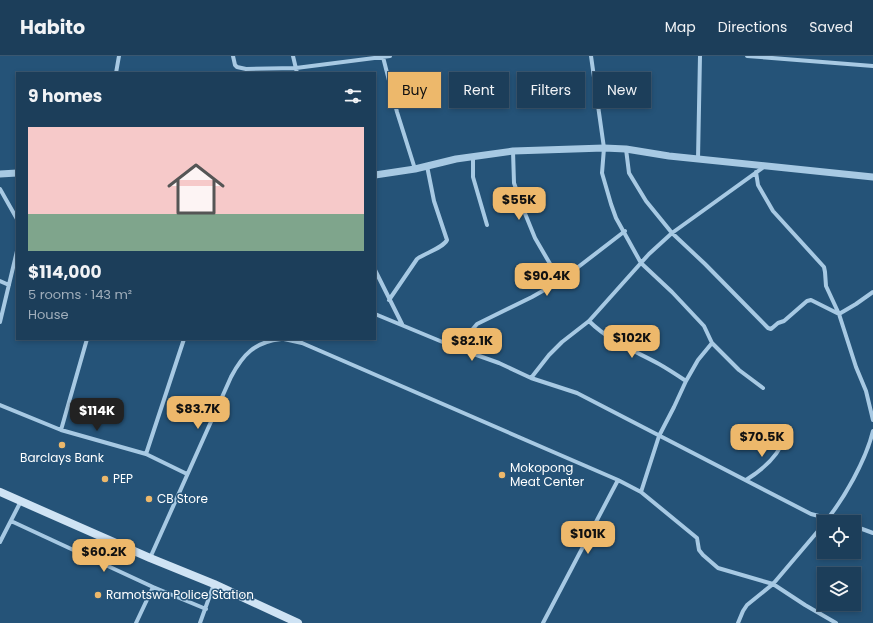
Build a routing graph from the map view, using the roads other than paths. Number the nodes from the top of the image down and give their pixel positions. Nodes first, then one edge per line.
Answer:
1 (119, 56) edge
2 (233, 56) edge
3 (293, 56) edge
4 (390, 56) edge
5 (591, 56) edge
6 (700, 56) edge
7 (747, 56) edge
8 (382, 57) edge
9 (873, 66) edge
10 (296, 68) junction
11 (116, 72) edge
12 (297, 72) edge
13 (604, 148) junction
14 (626, 149) junction
15 (513, 151) junction
16 (473, 157) junction
17 (698, 159) junction
18 (766, 165) junction
19 (427, 166) junction
20 (414, 169) junction
21 (756, 172) junction
22 (16, 173) edge
23 (0, 174) edge
24 (376, 175) edge
25 (873, 177) edge
26 (0, 189) edge
27 (16, 217) edge
28 (487, 225) dead end
29 (625, 231) junction
30 (672, 233) junction
31 (16, 255) edge
32 (641, 263) junction
33 (376, 272) edge
34 (0, 281) edge
35 (560, 281) junction
36 (9, 285) junction
37 (873, 292) edge
38 (389, 300) junction
39 (376, 314) edge
40 (839, 314) junction
41 (589, 321) junction
42 (0, 322) edge
43 (402, 325) junction
44 (87, 340) edge
45 (184, 340) edge
46 (274, 340) edge
47 (288, 340) edge
48 (712, 343) junction
49 (457, 348) junction
50 (531, 378) junction
51 (686, 381) junction
52 (763, 388) dead end
53 (0, 404) edge
54 (873, 420) edge
55 (61, 430) junction
56 (873, 431) edge
57 (771, 432) dead end
58 (659, 436) junction
59 (146, 454) junction
60 (187, 474) junction
61 (618, 480) junction
62 (746, 480) junction
63 (0, 492) edge
64 (641, 492) junction
65 (21, 501) junction
66 (817, 515) edge
67 (832, 515) edge
68 (11, 521) junction
69 (861, 528) edge
70 (817, 532) edge
71 (873, 532) edge
72 (0, 542) edge
73 (150, 558) junction
74 (214, 584) junction
75 (773, 584) junction
76 (153, 587) junction
77 (206, 609) junction
78 (136, 623) edge
79 (200, 623) edge
80 (298, 623) edge
81 (543, 623) edge
82 (738, 623) edge
83 (836, 623) edge

1 - 11 street
2 - 10 street
3 - 10 street
4 - 8 street
5 - 13 street
6 - 17 street
7 - 9 street
8 - 10 street
8 - 20 street
10 - 12 street
13 - 14 street
13 - 15 street
13 - 29 street
14 - 17 street
14 - 30 street
15 - 16 street
15 - 35 street
16 - 19 street
16 - 28 street
17 - 18 street
18 - 21 street
18 - 25 street
19 - 20 street
19 - 38 street
20 - 24 street
21 - 30 street
21 - 40 street
22 - 23 street
26 - 27 street
29 - 32 street
29 - 35 street
30 - 32 street
30 - 40 street
31 - 36 street
32 - 41 street
32 - 48 street
33 - 38 street
34 - 36 street
35 - 49 street
36 - 42 street
37 - 40 street
38 - 43 street
39 - 43 street
40 - 54 street
41 - 50 street
41 - 51 street
43 - 49 street
44 - 55 street
45 - 59 street
46 - 60 street
47 - 61 street
48 - 51 street
48 - 52 street
49 - 50 street
50 - 58 street
51 - 58 street
53 - 55 street
55 - 59 street
56 - 67 street
57 - 62 street
58 - 62 street
58 - 64 street
59 - 60 street
60 - 73 street
61 - 64 street
61 - 81 street
62 - 66 street
63 - 65 main road
64 - 75 street
65 - 68 street
65 - 73 main road
68 - 72 street
68 - 76 street
69 - 71 street
70 - 75 street
73 - 74 main road
74 - 77 street
74 - 80 main road
75 - 82 street
75 - 83 street
76 - 77 street
76 - 78 street
77 - 79 street

